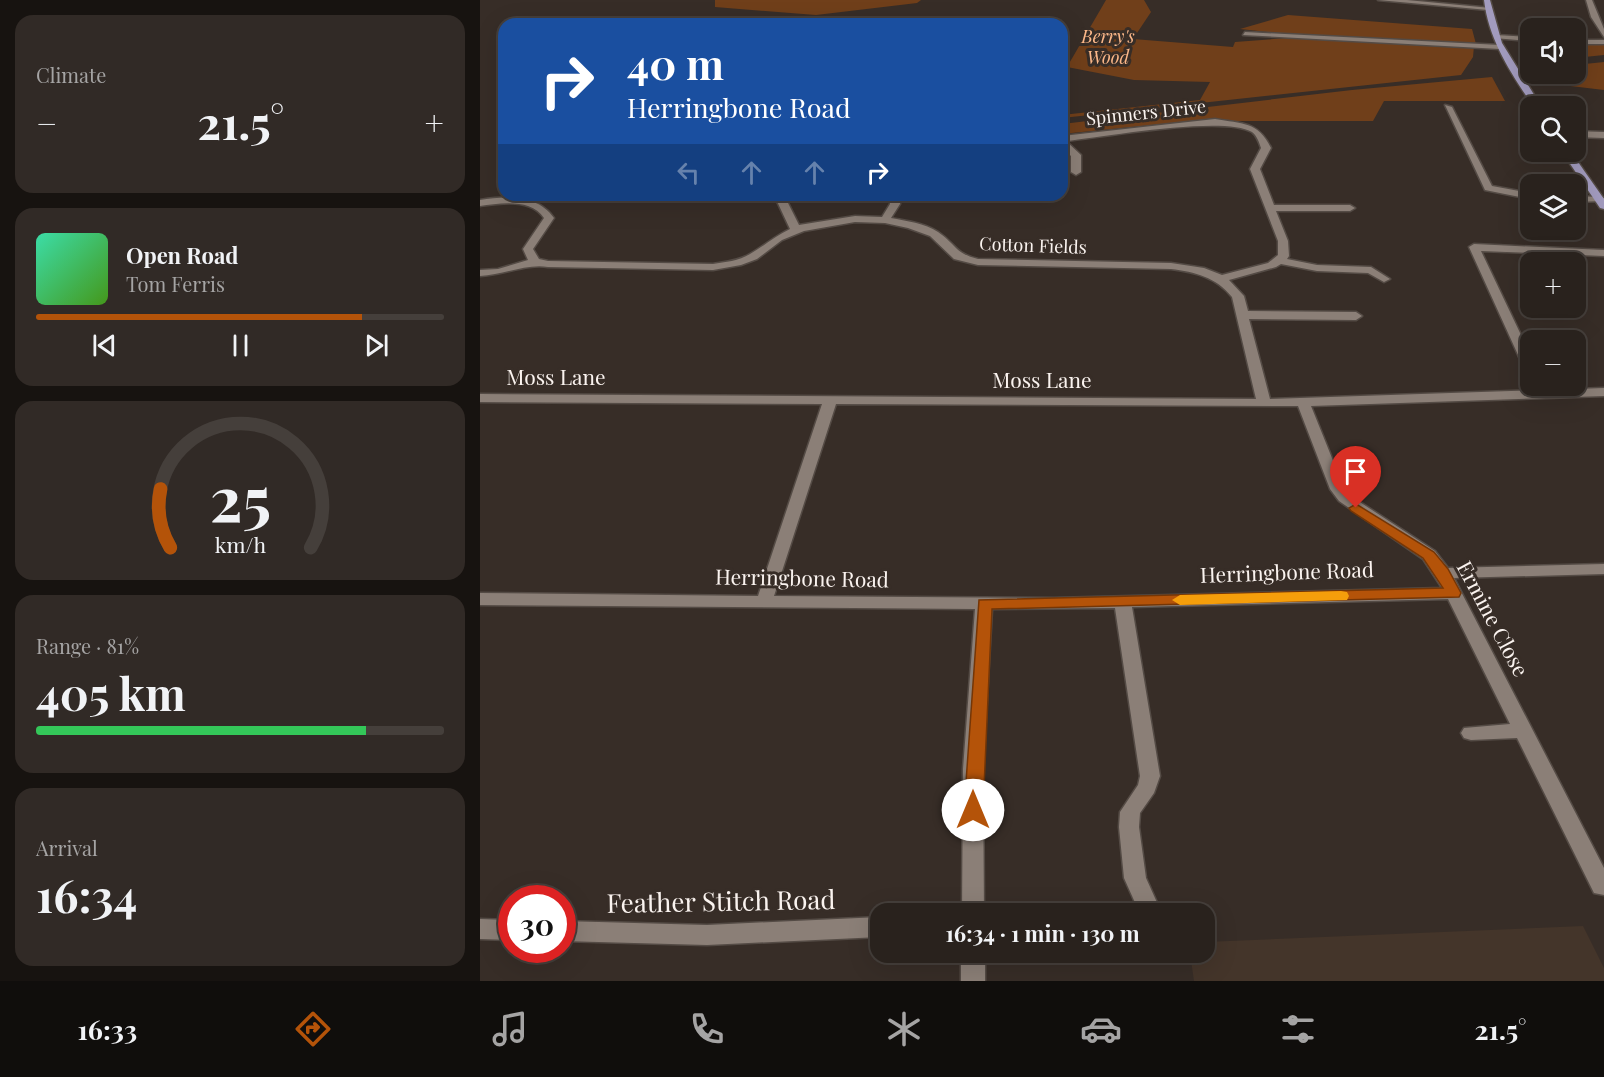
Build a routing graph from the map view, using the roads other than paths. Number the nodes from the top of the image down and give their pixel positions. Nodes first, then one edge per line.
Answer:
1 (1381, 0) edge
2 (1590, 0) edge
3 (1487, 4) edge
4 (1245, 34) dead end
5 (1604, 34) edge
6 (1496, 37) junction
7 (1520, 38) edge
8 (1586, 42) edge
9 (1604, 42) edge
10 (1500, 47) junction
11 (1530, 96) edge
12 (1448, 107) dead end
13 (1586, 134) edge
14 (1604, 135) edge
15 (1068, 140) edge
16 (1068, 147) edge
17 (1575, 162) edge
18 (1076, 172) dead end
19 (1520, 195) edge
20 (781, 201) edge
21 (896, 201) edge
22 (1586, 201) edge
23 (480, 203) edge
24 (1602, 203) edge
25 (1270, 208) junction
26 (1350, 208) dead end
27 (885, 220) junction
28 (796, 231) junction
29 (1604, 253) edge
30 (1278, 260) junction
31 (535, 261) junction
32 (480, 273) edge
33 (1221, 279) junction
34 (1384, 279) dead end
35 (1242, 315) junction
36 (1356, 316) dead end
37 (1520, 346) edge
38 (1520, 391) edge
39 (1586, 391) edge
40 (1604, 392) edge
41 (480, 398) edge
42 (830, 401) junction
43 (1303, 402) junction
44 (1264, 403) junction
45 (1604, 568) edge
46 (1443, 573) junction
47 (1453, 593) junction
48 (480, 599) edge
49 (764, 602) junction
50 (1123, 602) junction
51 (984, 604) junction
52 (1524, 730) junction
53 (1471, 733) dead end
54 (1602, 886) dead end
55 (973, 903) edge
56 (1147, 903) edge
57 (870, 927) edge
58 (480, 929) edge
59 (498, 930) edge
60 (576, 932) edge
61 (973, 963) edge
62 (973, 981) edge

1 - 3 street
2 - 5 street
3 - 6 main road
4 - 10 street
6 - 7 street
6 - 10 main road
8 - 9 street
10 - 11 main road
12 - 19 street
13 - 14 street
15 - 25 street, Spinners Drive
16 - 18 street, Spinners Drive
17 - 24 main road
20 - 28 street
21 - 27 street
22 - 24 street
23 - 31 street
25 - 26 street
25 - 30 street, Spinners Drive
27 - 28 street, Cotton Fields
27 - 33 street, Cotton Fields
28 - 31 street, Cotton Fields
29 - 37 street
30 - 33 street
30 - 34 street
31 - 32 street
33 - 35 street
35 - 36 street
35 - 44 street
38 - 43 street, Moss Lane
39 - 40 street, Moss Lane
41 - 42 street, Moss Lane
42 - 44 street, Moss Lane
42 - 49 street
43 - 44 street, Moss Lane
43 - 46 street, Ermine Close
45 - 46 street
46 - 47 street, Ermine Close
47 - 50 street, Herringbone Road
47 - 52 street, Ermine Close
48 - 49 street, Herringbone Road
49 - 51 street, Herringbone Road
50 - 51 street, Herringbone Road
50 - 56 street
51 - 55 street
52 - 53 street
52 - 54 street, Ermine Close
57 - 60 street, Feather Stitch Road
58 - 59 street
61 - 62 street

